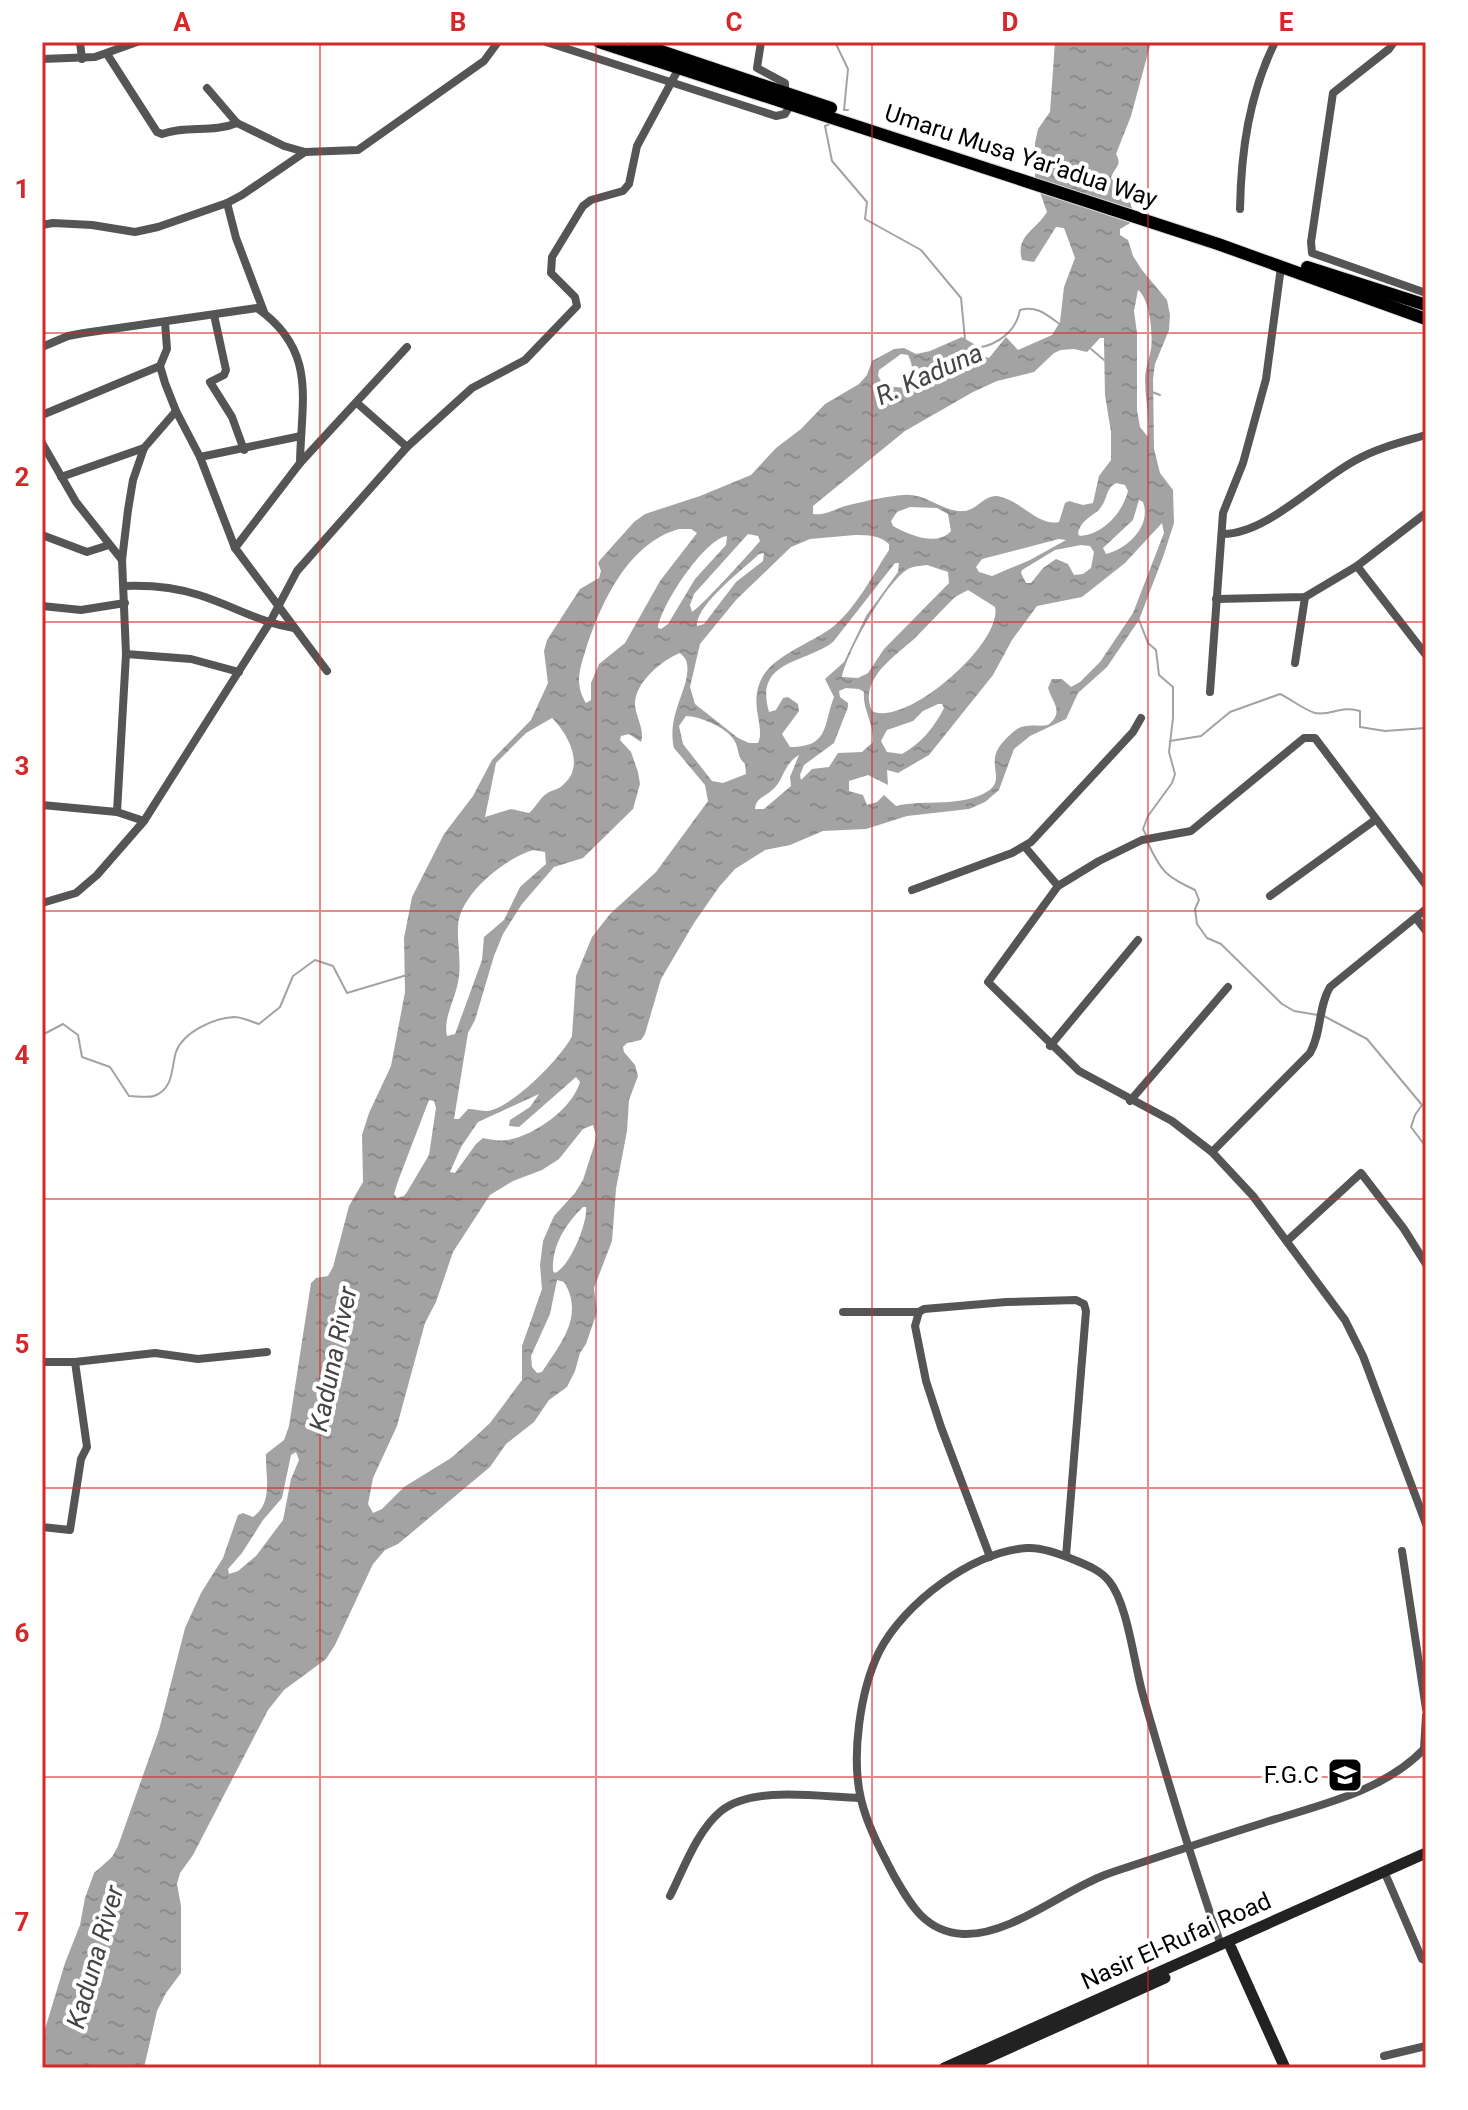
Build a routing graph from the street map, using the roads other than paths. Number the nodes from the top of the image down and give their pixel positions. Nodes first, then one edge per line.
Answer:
1 (80, 42) edge
2 (137, 42) edge
3 (498, 42) edge
4 (546, 42) edge
5 (599, 42) edge
6 (634, 42) edge
7 (761, 42) edge
8 (1275, 42) edge
9 (1394, 42) edge
10 (107, 54) junction
11 (42, 59) edge
12 (82, 59) junction
13 (679, 68) junction
14 (671, 82) junction
15 (207, 88) dead end
16 (788, 98) junction
17 (237, 123) junction
18 (305, 152) junction
19 (227, 203) junction
20 (1240, 209) dead end
21 (42, 225) edge
22 (1219, 241) junction
23 (1281, 267) junction
24 (1426, 293) edge
25 (1426, 305) edge
26 (264, 312) junction
27 (214, 315) junction
28 (1426, 319) edge
29 (165, 322) junction
30 (42, 347) edge
31 (407, 347) dead end
32 (160, 366) junction
33 (357, 403) junction
34 (176, 411) junction
35 (42, 415) edge
36 (1426, 435) edge
37 (301, 436) junction
38 (42, 443) edge
39 (407, 447) junction
40 (144, 448) junction
41 (244, 450) junction
42 (200, 457) junction
43 (300, 463) junction
44 (61, 477) junction
45 (1426, 513) edge
46 (1222, 534) junction
47 (42, 535) edge
48 (109, 545) junction
49 (235, 548) junction
50 (122, 560) junction
51 (1357, 566) junction
52 (124, 586) junction
53 (1305, 597) junction
54 (1216, 599) junction
55 (125, 603) junction
56 (42, 606) edge
57 (279, 607) junction
58 (270, 622) junction
59 (294, 628) junction
60 (126, 654) junction
61 (1426, 655) edge
62 (1295, 663) dead end
63 (327, 671) dead end
64 (239, 672) junction
65 (1210, 692) dead end
66 (1141, 718) dead end
67 (42, 805) edge
68 (117, 812) junction
69 (1375, 820) junction
70 (144, 821) junction
71 (1025, 847) junction
72 (1426, 885) edge
73 (1058, 886) junction
74 (912, 890) dead end
75 (1270, 896) dead end
76 (42, 903) edge
77 (1426, 909) edge
78 (1416, 918) junction
79 (1426, 931) edge
80 (1138, 940) dead end
81 (1228, 987) dead end
82 (1050, 1046) junction
83 (1130, 1101) junction
84 (1212, 1152) junction
85 (1287, 1241) junction
86 (1426, 1264) edge
87 (843, 1312) dead end
88 (919, 1312) junction
89 (267, 1352) dead end
90 (42, 1362) edge
91 (75, 1362) junction
92 (1426, 1524) edge
93 (42, 1527) edge
94 (1402, 1551) dead end
95 (1066, 1556) junction
96 (990, 1557) junction
97 (1426, 1709) edge
98 (1426, 1716) edge
99 (860, 1798) junction
100 (1187, 1847) junction
101 (1426, 1853) edge
102 (1426, 1861) edge
103 (1387, 1878) junction
104 (670, 1896) dead end
105 (1336, 1897) junction
106 (1226, 1947) junction
107 (1426, 1960) edge
108 (1062, 2021) junction
109 (1426, 2046) edge
110 (1384, 2056) dead end
111 (944, 2068) edge
112 (966, 2068) edge
113 (1285, 2068) edge

1 - 12 street
2 - 10 street
3 - 18 street
4 - 14 street
5 - 13 main road, Umaru Musa Yar'adua Way
6 - 16 main road, Umaru Musa Yar'adua Way
7 - 16 street
8 - 20 street
9 - 24 street
10 - 12 street
10 - 17 street
11 - 12 street
13 - 14 street
13 - 16 main road, Umaru Musa Yar'adua Way
14 - 16 street
14 - 39 street
15 - 17 street
16 - 22 main road, Umaru Musa Yar'adua Way
17 - 18 street
18 - 19 street
19 - 21 street
19 - 26 street
22 - 23 main road, Umaru Musa Yar'adua Way
22 - 25 main road, Umaru Musa Yar'adua Way
23 - 28 main road, Umaru Musa Yar'adua Way
23 - 46 street
26 - 27 street
26 - 37 street
27 - 29 street
27 - 41 street
29 - 30 street
29 - 32 street
31 - 33 street
32 - 34 street
32 - 35 street
33 - 39 street
33 - 43 street
34 - 40 street
34 - 42 street
36 - 46 street
37 - 41 street
37 - 43 street
38 - 44 street
39 - 57 street
40 - 44 street
40 - 50 street
41 - 42 street
42 - 49 street
43 - 49 street
44 - 48 street
45 - 51 street
46 - 54 street
47 - 48 street
48 - 50 street
49 - 57 street
50 - 52 street
51 - 53 street
51 - 61 street
52 - 55 street
52 - 58 street
53 - 54 street
53 - 62 street
54 - 65 street
55 - 56 street
55 - 60 street
57 - 58 street
57 - 59 street
58 - 59 street
58 - 64 street
59 - 63 street
60 - 64 street
60 - 68 street
64 - 70 street
66 - 71 street
67 - 68 street
68 - 70 street
69 - 72 street
69 - 73 street
69 - 75 street
70 - 76 street
71 - 73 street
71 - 74 street
73 - 82 street
77 - 78 street
78 - 79 street
78 - 84 street
80 - 82 street
81 - 83 street
82 - 83 street
83 - 84 street
84 - 85 street
85 - 86 street
85 - 92 street
87 - 88 street
88 - 95 street
88 - 96 street
89 - 91 street
90 - 91 street
91 - 93 street
94 - 97 street
95 - 96 street
95 - 100 street
96 - 99 street
98 - 100 street
99 - 100 street
99 - 104 street
100 - 106 street
101 - 105 main road, Nasir El-Rufai Road
102 - 103 main road, Nasir El-Rufai Road
103 - 105 main road, Nasir El-Rufai Road
103 - 107 street
105 - 106 main road, Nasir El-Rufai Road
106 - 108 main road, Nasir El-Rufai Road
106 - 113 main road
108 - 111 main road, Nasir El-Rufai Road
108 - 112 main road, Nasir El-Rufai Road
109 - 110 street

